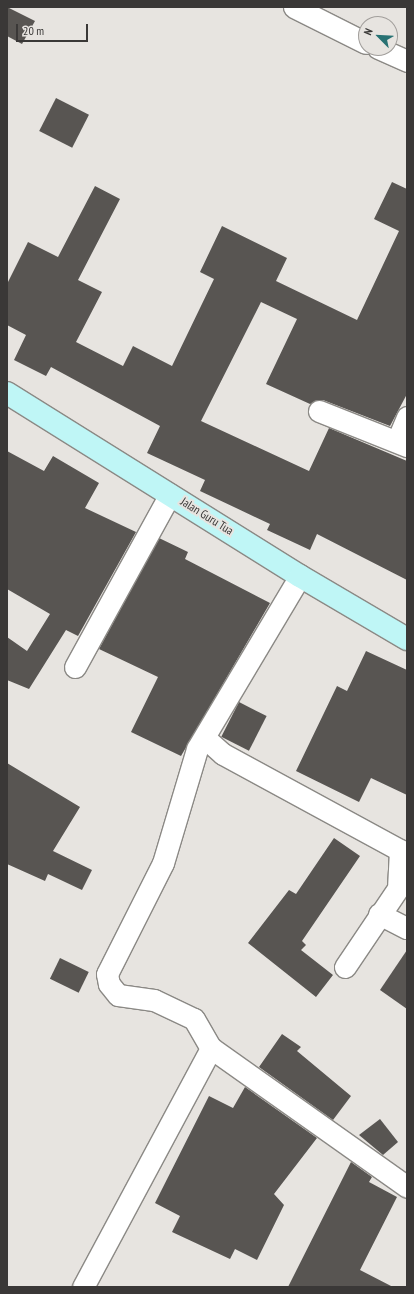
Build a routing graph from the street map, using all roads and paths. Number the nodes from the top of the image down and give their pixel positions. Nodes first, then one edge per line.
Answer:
1 (294, 7) edge
2 (358, 38) edge
3 (396, 56) edge
4 (407, 61) edge
5 (7, 393) edge
6 (319, 411) dead end
7 (407, 417) edge
8 (402, 443) edge
9 (170, 494) junction
10 (300, 576) junction
11 (407, 639) edge
12 (75, 667) dead end
13 (206, 738) junction
14 (403, 880) edge
15 (379, 914) junction
16 (407, 928) edge
17 (345, 967) dead end
18 (211, 1048) junction
19 (407, 1187) edge
20 (83, 1287) edge

1 - 2 street
3 - 4 street
5 - 9 main road, Jalan Guru Tua
6 - 8 street
7 - 8 street
9 - 10 main road, Jalan Guru Tua
9 - 12 street
10 - 11 main road, Jalan Guru Tua
10 - 13 street
13 - 14 street
13 - 18 street
14 - 15 street
15 - 16 street
15 - 17 street
18 - 19 street
18 - 20 street

